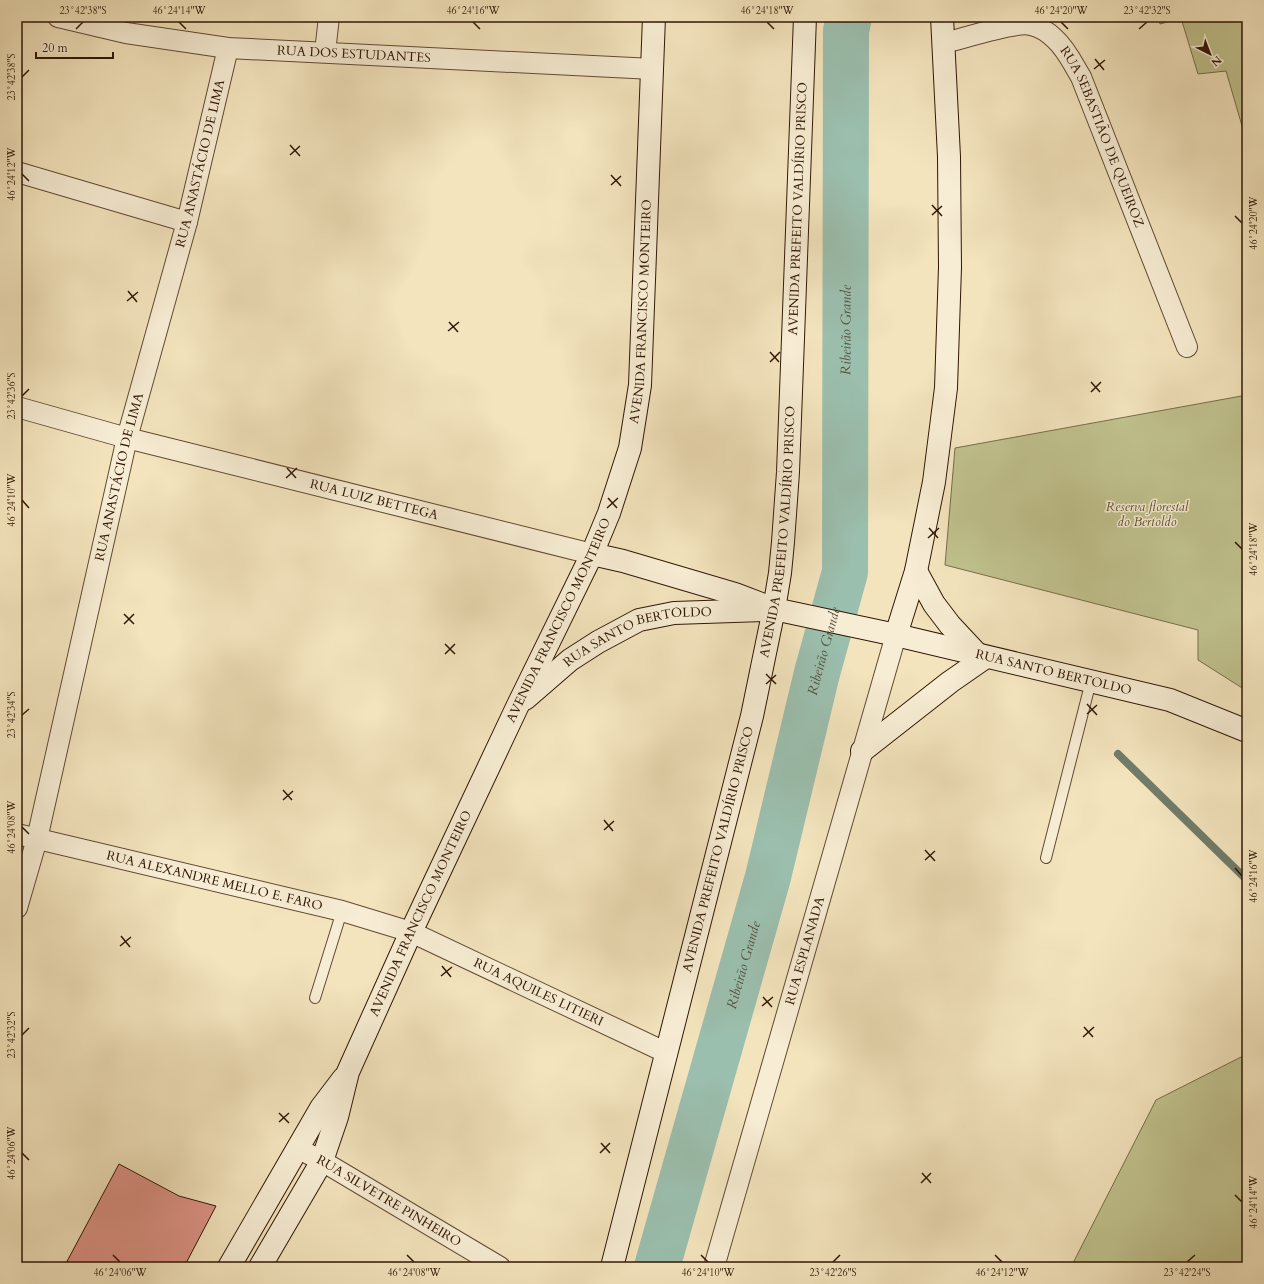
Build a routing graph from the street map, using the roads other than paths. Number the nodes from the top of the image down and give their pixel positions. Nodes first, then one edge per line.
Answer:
1 (58, 17) edge
2 (329, 17) edge
3 (654, 17) edge
4 (805, 17) edge
5 (942, 17) edge
6 (944, 43) junction
7 (228, 48) junction
8 (325, 52) junction
9 (652, 69) junction
10 (17, 172) edge
11 (187, 222) junction
12 (1187, 347) dead end
13 (17, 407) edge
14 (127, 438) junction
15 (592, 554) junction
16 (916, 571) junction
17 (774, 609) junction
18 (896, 635) junction
19 (982, 656) junction
20 (1090, 681) junction
21 (518, 705) junction
22 (1247, 731) edge
23 (862, 752) junction
24 (17, 834) edge
25 (37, 839) junction
26 (1046, 858) dead end
27 (17, 908) edge
28 (342, 911) junction
29 (411, 932) junction
30 (315, 998) dead end
31 (667, 1053) junction
32 (348, 1072) junction
33 (297, 1148) junction
34 (322, 1161) junction
35 (229, 1267) edge
36 (260, 1267) edge
37 (500, 1267) edge
38 (612, 1267) edge
39 (714, 1267) edge

1 - 7 street, RUA DOS ESTUDANTES
2 - 8 street
3 - 9 main road, AVENIDA FRANCISCO MONTEIRO
4 - 17 main road, AVENIDA PREFEITO VALDÍRIO PRISCO
5 - 6 main road
6 - 12 street, RUA SEBASTIÃO DE QUEIROZ
6 - 16 main road
7 - 8 street, RUA DOS ESTUDANTES
7 - 11 street, RUA ANASTÁCIO DE LIMA
8 - 9 street, RUA DOS ESTUDANTES
9 - 15 main road, AVENIDA FRANCISCO MONTEIRO
10 - 11 street
11 - 14 street, RUA ANASTÁCIO DE LIMA
13 - 14 street, RUA LUIZ BETTEGA
14 - 15 street, RUA LUIZ BETTEGA
14 - 25 street, RUA ANASTÁCIO DE LIMA
15 - 17 main road, RUA SANTO BERTOLDO
15 - 21 main road, AVENIDA FRANCISCO MONTEIRO
16 - 18 main road
16 - 19 main road
17 - 18 main road, RUA SANTO BERTOLDO
17 - 21 main road, RUA SANTO BERTOLDO
17 - 31 main road, AVENIDA PREFEITO VALDÍRIO PRISCO
18 - 19 main road, RUA SANTO BERTOLDO
18 - 23 street, RUA ESPLANADA
19 - 20 main road, RUA SANTO BERTOLDO
19 - 23 main road
20 - 22 main road, RUA SANTO BERTOLDO
20 - 26 lane
21 - 29 main road, AVENIDA FRANCISCO MONTEIRO
23 - 39 street, RUA ESPLANADA
24 - 25 street, RUA ALEXANDRE MELLO E. FARO
25 - 27 street, RUA ANASTÁCIO DE LIMA
25 - 28 street, RUA ALEXANDRE MELLO E. FARO
28 - 29 street, RUA ALEXANDRE MELLO E. FARO
28 - 30 lane
29 - 31 street, RUA AQUILES LITIERI
29 - 32 main road, AVENIDA FRANCISCO MONTEIRO
31 - 38 main road, AVENIDA PREFEITO VALDÍRIO PRISCO
32 - 33 main road, AVENIDA FRANCISCO MONTEIRO
32 - 34 main road, AVENIDA FRANCISCO MONTEIRO
33 - 34 street, RUA SILVETRE PINHEIRO
33 - 35 main road, AVENIDA FRANCISCO MONTEIRO
34 - 36 main road, AVENIDA FRANCISCO MONTEIRO
34 - 37 street, RUA SILVETRE PINHEIRO

